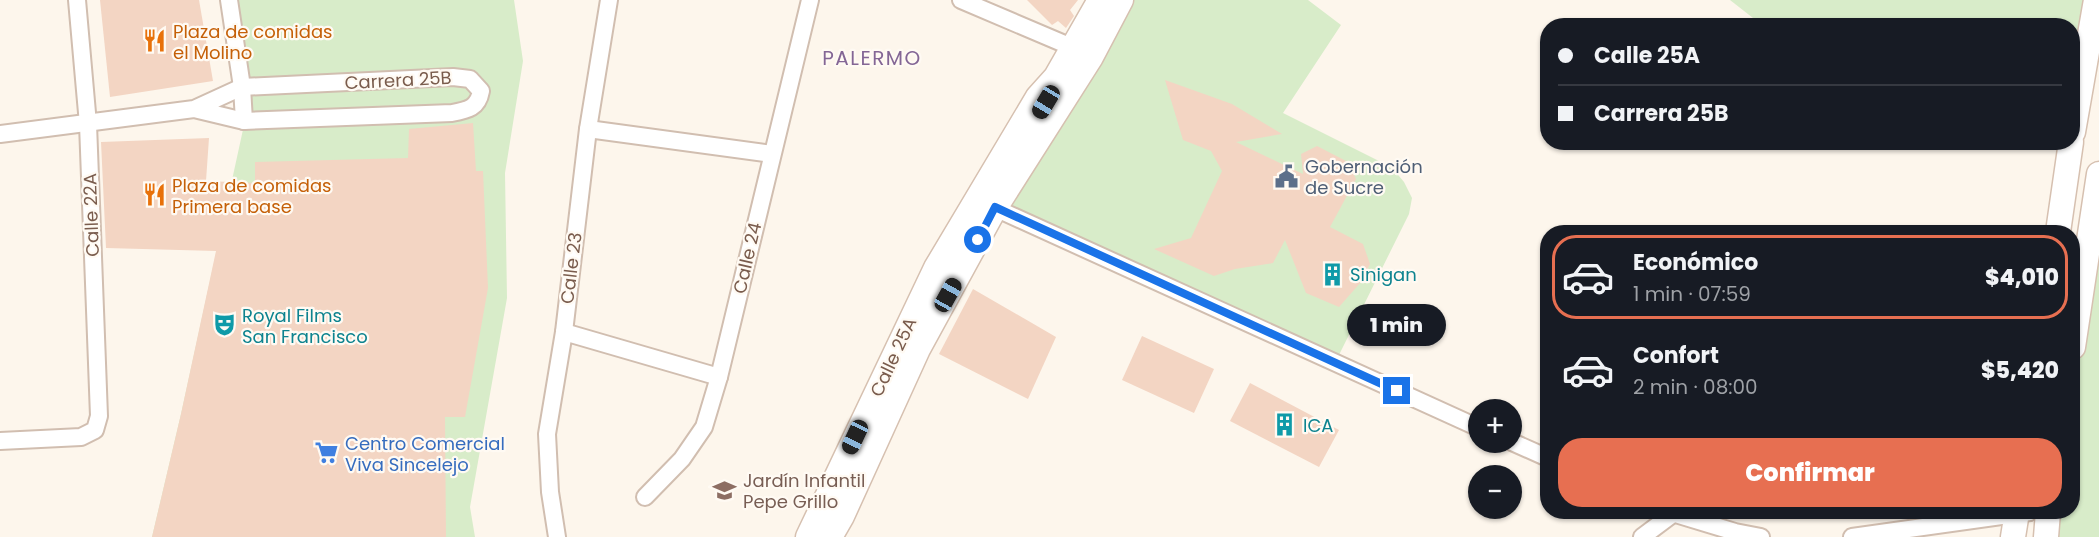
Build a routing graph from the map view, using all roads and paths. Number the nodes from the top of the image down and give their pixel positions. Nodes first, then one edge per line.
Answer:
1 (77, 0) edge
2 (230, 0) edge
3 (609, 0) edge
4 (810, 0) edge
5 (961, 0) edge
6 (1100, 0) edge
7 (1121, 0) edge
8 (2096, 0) edge
9 (1074, 48) junction
10 (1056, 77) junction
11 (242, 87) junction
12 (2080, 92) edge
13 (194, 109) junction
14 (244, 121) junction
15 (88, 124) junction
16 (588, 129) junction
17 (0, 134) edge
18 (2070, 150) edge
19 (772, 153) junction
20 (2099, 174) edge
21 (995, 207) junction
22 (2059, 225) edge
23 (2080, 300) edge
24 (564, 332) junction
25 (719, 377) junction
26 (1468, 423) edge
27 (0, 441) edge
28 (1522, 447) edge
29 (1540, 455) edge
30 (645, 497) dead end
31 (1664, 519) edge
32 (1694, 519) edge
33 (1974, 519) edge
34 (2019, 519) edge
35 (2047, 519) edge
36 (558, 537) edge
37 (808, 537) edge
38 (830, 537) edge
39 (1642, 537) edge
40 (1761, 537) edge
41 (1852, 537) edge
42 (2013, 537) edge
43 (2046, 537) edge

1 - 15 street, Calle 22A
2 - 11 street
3 - 16 street, Calle 23
4 - 19 street, Calle 24
5 - 9 street
6 - 9 main road, Calle 25A
7 - 21 main road, Calle 25A
8 - 12 main road
9 - 10 main road, Calle 25A
10 - 21 main road
10 - 37 main road, Calle 25A
11 - 13 street, Carrera 25B
11 - 14 street
11 - 14 street, Carrera 25B
13 - 14 street, Carrera 25B
13 - 15 street, Carrera 25B
15 - 17 street, Carrera 25B
15 - 27 street, Calle 22A
16 - 19 street
16 - 24 street, Calle 23
18 - 22 main road
19 - 25 street, Calle 24
20 - 23 main road
21 - 26 street
21 - 38 main road, Calle 25A
24 - 25 street
24 - 36 street, Calle 23
25 - 30 street, Calle 24
28 - 29 street
31 - 39 street
32 - 40 street
33 - 41 street
34 - 42 main road
35 - 43 main road

